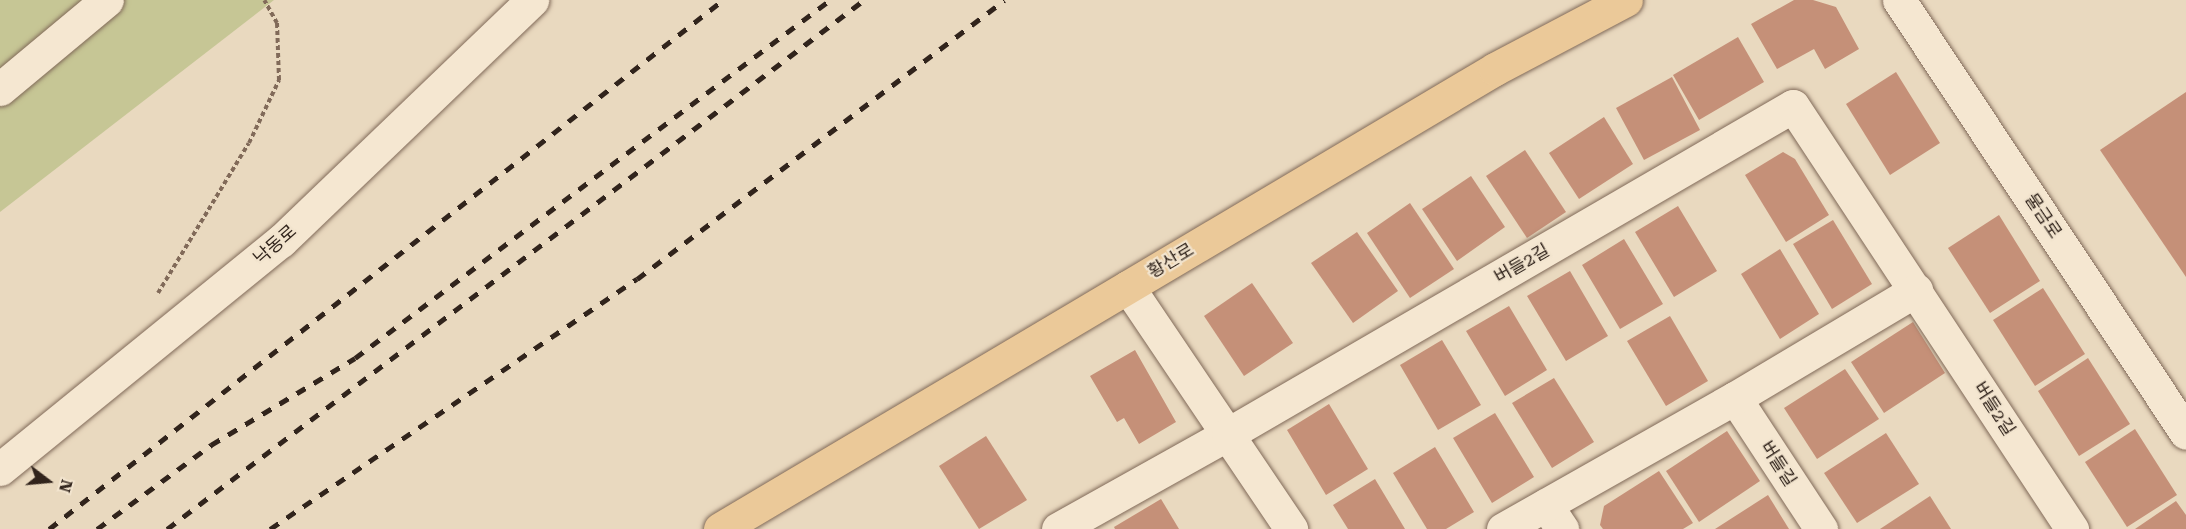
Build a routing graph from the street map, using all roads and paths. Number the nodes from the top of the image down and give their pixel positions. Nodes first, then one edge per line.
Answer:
1 (107, 0) edge
2 (264, 0) edge
3 (532, 0) edge
4 (1626, 0) edge
5 (1899, 0) edge
6 (0, 89) edge
7 (1128, 287) junction
8 (1916, 290) junction
9 (153, 301) dead end
10 (1735, 398) junction
11 (2186, 432) edge
12 (1227, 434) junction
13 (0, 469) edge
14 (1554, 517) edge
15 (720, 529) edge
16 (1058, 529) edge
17 (1291, 529) edge
18 (1503, 529) edge
19 (1821, 529) edge
20 (2072, 529) edge

1 - 6 street
2 - 9 path
3 - 13 street, 낙동로
4 - 7 main road, 황산로
5 - 11 street, 물금로
7 - 12 street
7 - 15 main road, 황산로
8 - 10 street
8 - 12 street, 버들2길
8 - 20 street, 버들2길
10 - 14 street
10 - 19 street, 버들길
12 - 16 street, 버들2길
12 - 17 street
14 - 18 street

